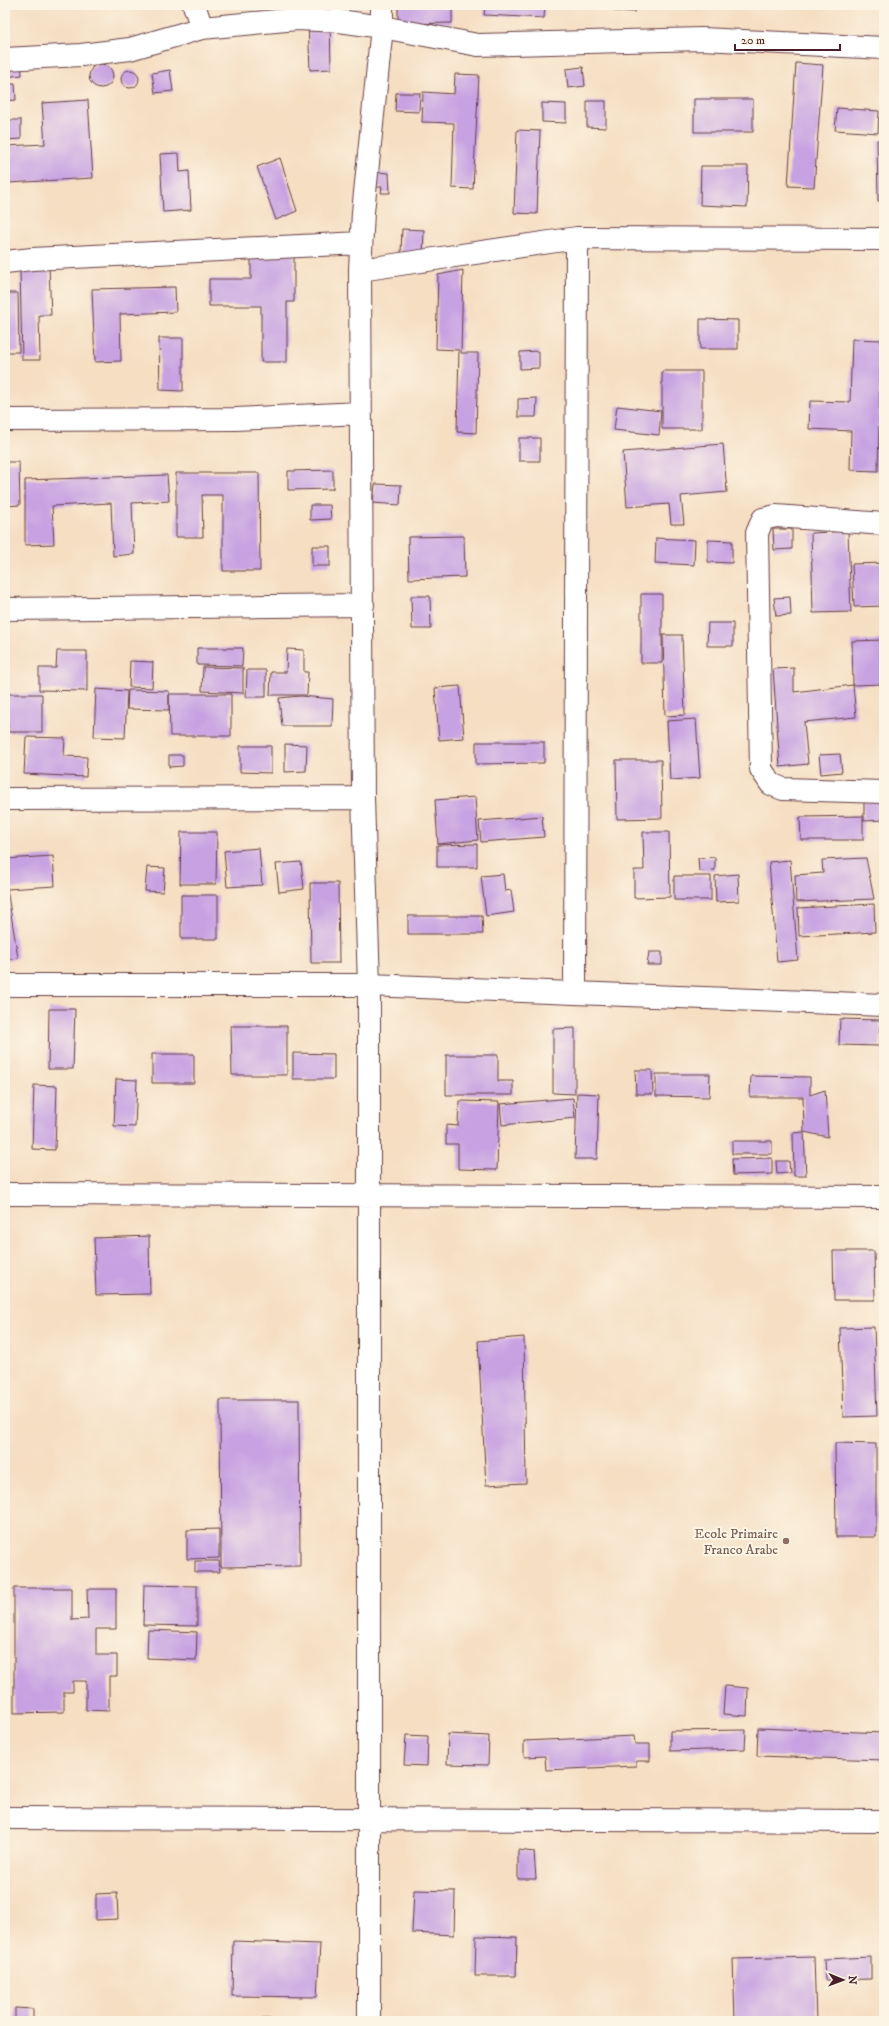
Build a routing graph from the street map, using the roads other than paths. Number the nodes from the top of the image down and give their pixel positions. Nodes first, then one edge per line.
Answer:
1 (194, 5) edge
2 (382, 5) edge
3 (382, 27) junction
4 (202, 28) junction
5 (884, 48) edge
6 (5, 59) edge
7 (577, 238) junction
8 (884, 240) edge
9 (361, 244) junction
10 (5, 262) edge
11 (360, 270) junction
12 (360, 413) junction
13 (5, 420) edge
14 (884, 524) edge
15 (363, 605) junction
16 (5, 609) edge
17 (884, 792) edge
18 (363, 798) junction
19 (5, 799) edge
20 (5, 985) edge
21 (369, 985) junction
22 (576, 993) junction
23 (884, 1005) edge
24 (5, 1194) edge
25 (370, 1194) junction
26 (884, 1197) edge
27 (5, 1818) edge
28 (369, 1818) junction
29 (884, 1821) edge
30 (369, 2021) edge

1 - 4 street
2 - 3 street
3 - 4 street
3 - 5 street
3 - 9 street
4 - 6 street
7 - 8 street
7 - 11 street
7 - 22 street
9 - 10 street
9 - 11 street
11 - 12 street
12 - 13 street
12 - 15 street
14 - 17 street
15 - 16 street
15 - 18 street
18 - 19 street
18 - 21 street
20 - 21 street
21 - 22 street
21 - 25 street
22 - 23 street
24 - 25 street
25 - 26 street
25 - 28 street
27 - 28 street
28 - 29 street
28 - 30 street

